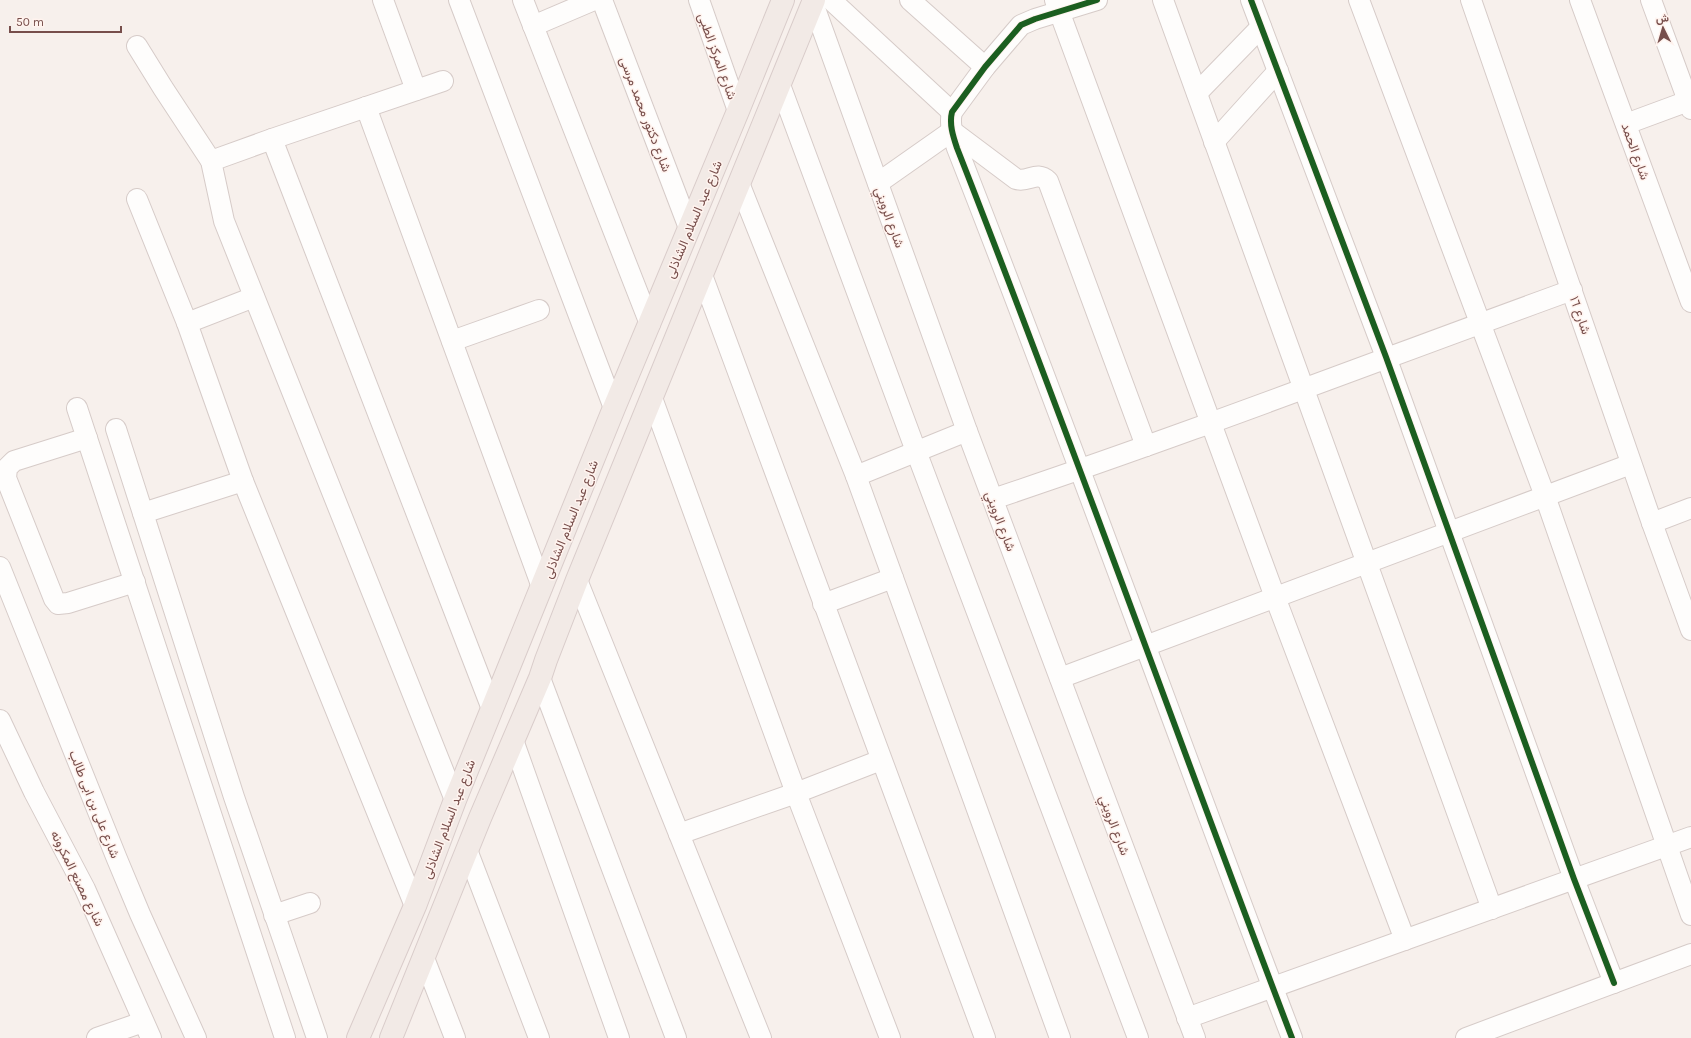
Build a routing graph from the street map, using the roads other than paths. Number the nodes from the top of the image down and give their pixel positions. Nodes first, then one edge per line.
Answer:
1 (383, 0) edge
2 (459, 0) edge
3 (523, 0) edge
4 (594, 0) edge
5 (602, 0) edge
6 (698, 0) edge
7 (783, 0) edge
8 (910, 0) edge
9 (1096, 0) edge
10 (1163, 0) edge
11 (1251, 0) edge
12 (1359, 0) edge
13 (1471, 0) edge
14 (1580, 0) edge
15 (1651, 0) edge
16 (819, 1) edge
17 (1057, 6) edge
18 (533, 26) junction
19 (1261, 27) junction
20 (137, 46) dead end
21 (985, 67) junction
22 (1278, 71) junction
23 (443, 81) dead end
24 (780, 85) junction
25 (416, 90) junction
26 (1197, 93) junction
27 (1690, 103) edge
28 (366, 107) junction
29 (738, 112) junction
30 (952, 121) junction
31 (1626, 124) junction
32 (272, 139) junction
33 (1214, 142) junction
34 (211, 161) junction
35 (878, 183) junction
36 (739, 184) junction
37 (137, 198) dead end
38 (689, 228) junction
39 (702, 276) junction
40 (1572, 290) junction
41 (254, 297) junction
42 (1691, 302) edge
43 (539, 310) dead end
44 (187, 323) junction
45 (1480, 323) junction
46 (650, 324) junction
47 (452, 341) junction
48 (1386, 357) junction
49 (1303, 389) junction
50 (652, 398) junction
51 (77, 408) dead end
52 (614, 408) junction
53 (1210, 422) junction
54 (116, 429) dead end
55 (966, 431) junction
56 (87, 438) junction
57 (1146, 446) junction
58 (916, 451) junction
59 (1631, 464) junction
60 (1080, 470) junction
61 (856, 476) junction
62 (242, 481) junction
63 (1545, 496) junction
64 (993, 499) junction
65 (1691, 508) edge
66 (143, 513) junction
67 (1652, 523) junction
68 (1449, 532) junction
69 (1366, 563) junction
70 (0, 567) edge
71 (893, 578) junction
72 (577, 580) junction
73 (135, 582) junction
74 (542, 587) junction
75 (1275, 597) junction
76 (823, 604) junction
77 (530, 618) junction
78 (1691, 630) edge
79 (558, 631) junction
80 (1146, 646) junction
81 (186, 648) junction
82 (160, 658) junction
83 (540, 678) junction
84 (1060, 678) junction
85 (492, 709) junction
86 (0, 720) edge
87 (513, 740) junction
88 (881, 760) junction
89 (796, 793) junction
90 (455, 800) junction
91 (679, 834) junction
92 (1691, 837) edge
93 (1666, 846) junction
94 (467, 850) junction
95 (1574, 879) junction
96 (310, 903) dead end
97 (415, 906) junction
98 (1492, 908) junction
99 (274, 915) junction
100 (1691, 915) edge
101 (1405, 940) junction
102 (1691, 954) edge
103 (424, 958) junction
104 (1614, 983) junction
105 (1273, 987) junction
106 (1187, 1018) junction
107 (147, 1030) edge
108 (97, 1038) edge
109 (196, 1038) edge
110 (286, 1038) edge
111 (317, 1038) edge
112 (358, 1038) edge
113 (391, 1038) edge
114 (455, 1038) edge
115 (539, 1038) edge
116 (619, 1038) edge
117 (676, 1038) edge
118 (761, 1038) edge
119 (890, 1038) edge
120 (985, 1038) edge
121 (1060, 1038) edge
122 (1138, 1038) edge
123 (1195, 1038) edge
124 (1292, 1038) edge
125 (1466, 1038) edge

1 - 25 street
2 - 52 street
3 - 18 street
4 - 18 street
5 - 38 street, شارع دكتور محمد مرسى
6 - 29 street, شارع المركز الطبى
7 - 29 main road, شارع عبد السلام الشاذلى
8 - 21 street
9 - 17 street
10 - 26 street
11 - 19 street
12 - 45 street
13 - 40 street, شارع ١٦
14 - 31 street, شارع الحمد
15 - 27 street
16 - 24 main road
16 - 30 street
16 - 35 street, شارع الرويني
17 - 21 street
17 - 53 street
18 - 46 street
19 - 22 street
19 - 26 street
20 - 34 street
21 - 30 street
22 - 33 street
22 - 48 street
23 - 25 street
24 - 36 main road
24 - 58 street
25 - 28 street
26 - 33 street
27 - 31 street
28 - 32 street
28 - 47 street
29 - 38 main road, شارع عبد السلام الشاذلى
30 - 35 street
30 - 57 street
30 - 60 street
31 - 42 street, شارع الحمد
32 - 34 street
32 - 85 street
33 - 49 street
34 - 41 street
35 - 55 street, شارع الرويني
36 - 39 main road
36 - 61 street
37 - 44 street
38 - 46 main road, شارع عبد السلام الشاذلى
39 - 50 main road
39 - 76 street
40 - 45 street
40 - 59 street, شارع ١٦
41 - 44 street
41 - 90 street
43 - 47 street
44 - 62 street
45 - 48 street
45 - 63 street
46 - 52 main road, شارع عبد السلام الشاذلى
47 - 74 street
48 - 49 street
48 - 68 street
49 - 53 street
49 - 69 street
50 - 72 main road
50 - 89 street
51 - 56 street
52 - 74 main road, شارع عبد السلام الشاذلى
53 - 57 street
53 - 75 street
54 - 66 street
55 - 58 street
55 - 64 street, شارع الرويني
56 - 73 street
56 - 73 street
57 - 60 street
58 - 61 street
58 - 122 street
59 - 63 street
59 - 67 street, شارع ١٦
60 - 64 street
60 - 80 street
61 - 71 street
62 - 66 street
62 - 97 street
63 - 68 street
63 - 93 street
64 - 84 street, شارع الرويني
65 - 67 street
66 - 81 street
67 - 78 street, شارع ١٦
68 - 69 street
68 - 95 street
69 - 75 street
69 - 98 street
70 - 109 street, شارع على بن ابى طالب
71 - 76 street
71 - 121 street
72 - 79 main road
72 - 91 street
73 - 82 street
74 - 77 main road, شارع عبد السلام الشاذلى
75 - 80 street
75 - 101 street
76 - 88 street
77 - 79 main road
77 - 85 main road, شارع عبد السلام الشاذلى
79 - 83 main road
80 - 84 street
80 - 105 street
81 - 82 street
81 - 99 street
82 - 110 street
83 - 87 main road
83 - 117 street
84 - 106 street, شارع الرويني
85 - 90 main road, شارع عبد السلام الشاذلى
86 - 107 street, شارع مصنع المكرونه
87 - 94 main road
87 - 116 street
88 - 89 street
88 - 120 street
89 - 91 street
89 - 119 street
90 - 97 main road, شارع عبد السلام الشاذلى
91 - 118 street
92 - 93 street
93 - 95 street
93 - 100 street
94 - 103 main road
94 - 115 street
95 - 98 street
95 - 104 street
96 - 99 street
97 - 112 main road, شارع عبد السلام الشاذلى
98 - 101 street
99 - 111 street
101 - 105 street
102 - 104 street
103 - 113 main road
103 - 114 street
104 - 125 street
105 - 106 street
105 - 124 street
106 - 123 street, شارع الرويني
107 - 108 street

